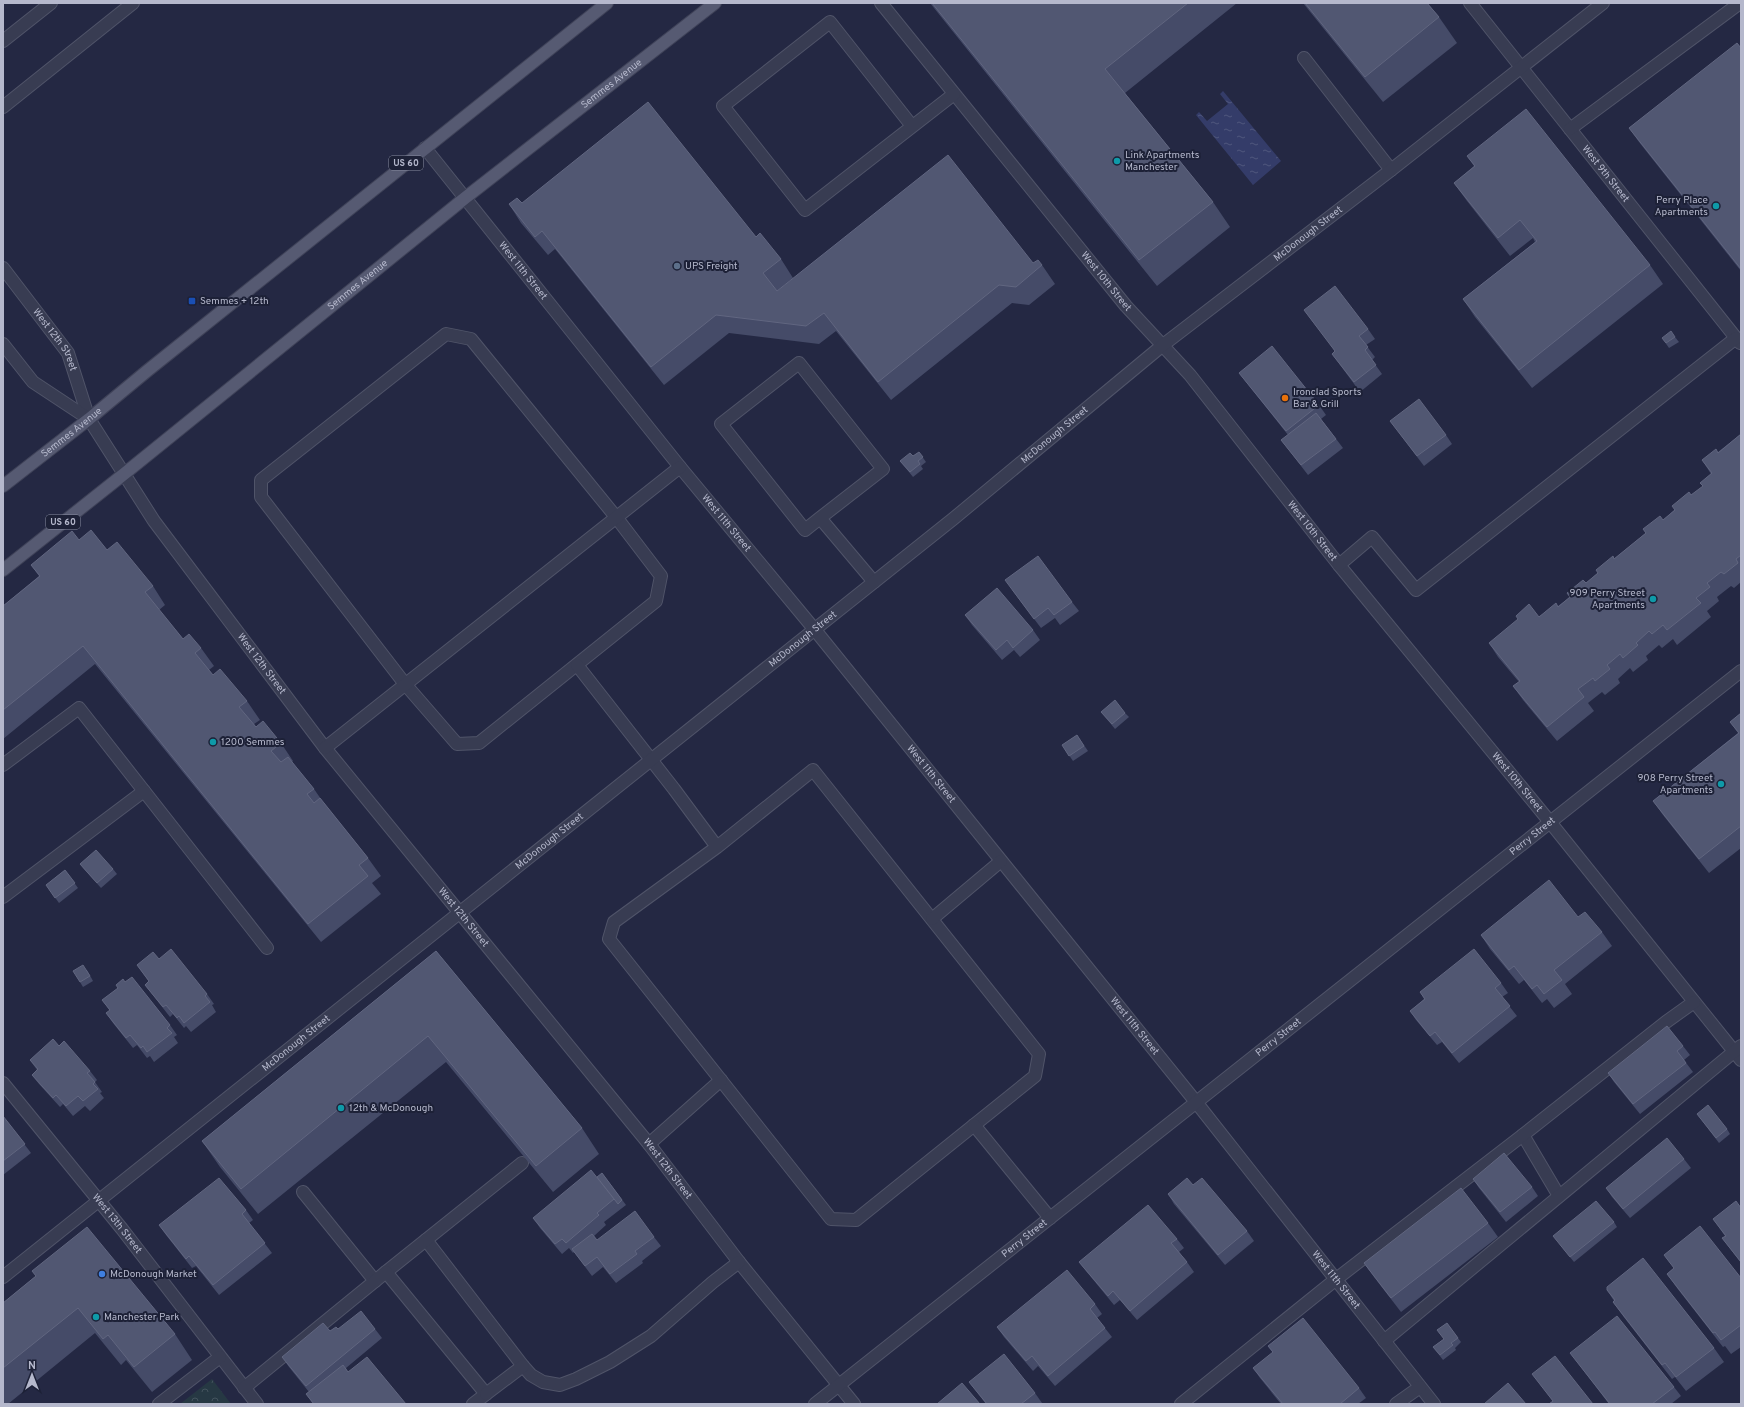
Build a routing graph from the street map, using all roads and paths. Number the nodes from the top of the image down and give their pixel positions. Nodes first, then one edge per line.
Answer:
1 (51, 3) edge
2 (133, 3) edge
3 (607, 3) edge
4 (715, 3) edge
5 (881, 3) edge
6 (1470, 3) edge
7 (1603, 3) edge
8 (1740, 3) edge
9 (3, 41) edge
10 (1304, 58) dead end
11 (1521, 67) junction
12 (954, 94) junction
13 (3, 107) edge
14 (912, 126) junction
15 (1570, 129) junction
16 (424, 148) junction
17 (1391, 170) junction
18 (465, 198) junction
19 (3, 268) edge
20 (1739, 341) edge
21 (3, 344) edge
22 (1163, 345) junction
23 (89, 419) junction
24 (680, 467) junction
25 (124, 474) junction
26 (3, 486) edge
27 (616, 517) junction
28 (820, 518) junction
29 (1339, 565) junction
30 (3, 570) edge
31 (874, 582) junction
32 (815, 630) junction
33 (577, 665) junction
34 (1741, 671) edge
35 (405, 684) junction
36 (325, 748) junction
37 (652, 760) junction
38 (3, 766) edge
39 (144, 791) junction
40 (1550, 822) junction
41 (717, 847) junction
42 (1001, 861) junction
43 (3, 897) edge
44 (460, 912) junction
45 (932, 919) junction
46 (267, 948) dead end
47 (1694, 1002) junction
48 (1739, 1053) edge
49 (721, 1080) junction
50 (3, 1083) edge
51 (1196, 1102) junction
52 (974, 1125) junction
53 (1523, 1135) junction
54 (649, 1144) junction
55 (522, 1163) edge
56 (303, 1192) dead end
57 (1559, 1196) junction
58 (99, 1201) junction
59 (1050, 1218) junction
60 (426, 1240) junction
61 (739, 1262) junction
62 (386, 1272) junction
63 (3, 1277) edge
64 (1336, 1280) junction
65 (375, 1281) junction
66 (1384, 1341) junction
67 (220, 1357) junction
68 (523, 1366) junction
69 (839, 1386) junction
70 (1420, 1387) junction
71 (244, 1388) junction
72 (486, 1394) junction
73 (159, 1404) edge
74 (257, 1404) edge
75 (473, 1404) edge
76 (815, 1404) edge
77 (854, 1404) edge
78 (1181, 1404) edge
79 (1396, 1404) edge
80 (1434, 1404) edge

1 - 9 street
2 - 13 street
3 - 16 main road, Semmes Avenue / US 60
4 - 18 main road, Semmes Avenue / US 60
5 - 12 street, West 10th Street
6 - 11 street, West 9th Street
7 - 11 street, McDonough Street
8 - 15 street
10 - 17 street
11 - 15 street, West 9th Street
11 - 17 street, McDonough Street
12 - 14 street
12 - 22 street, West 10th Street
14 - 14 street
15 - 20 street, West 9th Street
16 - 18 street, West 11th Street
16 - 23 main road, Semmes Avenue / US 60
17 - 22 street, McDonough Street
18 - 24 street, West 11th Street
18 - 25 main road, Semmes Avenue / US 60
19 - 23 street, West 12th Street
20 - 29 street
21 - 23 street, West 12th Street
22 - 29 street, West 10th Street
22 - 31 street, McDonough Street
23 - 25 street, West 12th Street
23 - 26 main road, Semmes Avenue / US 60
24 - 27 street
24 - 32 street, West 11th Street
25 - 30 main road, Semmes Avenue / US 60
25 - 36 street, West 12th Street
27 - 33 street
27 - 35 street
27 - 35 street
28 - 28 street
28 - 31 street
29 - 40 street, West 10th Street
31 - 32 street, McDonough Street
32 - 37 street, McDonough Street
32 - 42 street, West 11th Street
33 - 35 street
33 - 37 street
34 - 40 street, Perry Street
35 - 36 street
36 - 44 street, West 12th Street
37 - 41 street
37 - 44 street, McDonough Street
38 - 39 street
39 - 43 street
39 - 46 street
40 - 47 street, West 10th Street
40 - 51 street, Perry Street
41 - 45 street
41 - 49 street
42 - 45 street
42 - 51 street, West 11th Street
44 - 54 street, West 12th Street
44 - 58 street, McDonough Street
45 - 52 street
47 - 48 street, West 10th Street
47 - 53 street
48 - 57 street
49 - 52 street
49 - 54 street
50 - 58 street, West 13th Street
51 - 59 street, Perry Street
51 - 64 street, West 11th Street
52 - 59 street
53 - 57 street
53 - 64 street
54 - 61 street, West 12th Street
55 - 60 street
56 - 65 street
57 - 66 street
58 - 63 street, McDonough Street
58 - 67 street, West 13th Street
59 - 69 street, Perry Street
60 - 62 street
60 - 68 street
61 - 68 street
61 - 69 street, West 12th Street
62 - 65 street
62 - 72 street
64 - 66 street, West 11th Street
64 - 78 street
65 - 71 street
66 - 70 street, West 11th Street
67 - 71 street, West 13th Street
67 - 73 street
68 - 72 street
69 - 76 street, Perry Street
69 - 77 street, West 12th Street
70 - 79 street
70 - 80 street, West 11th Street
71 - 74 street, West 13th Street
72 - 75 street

